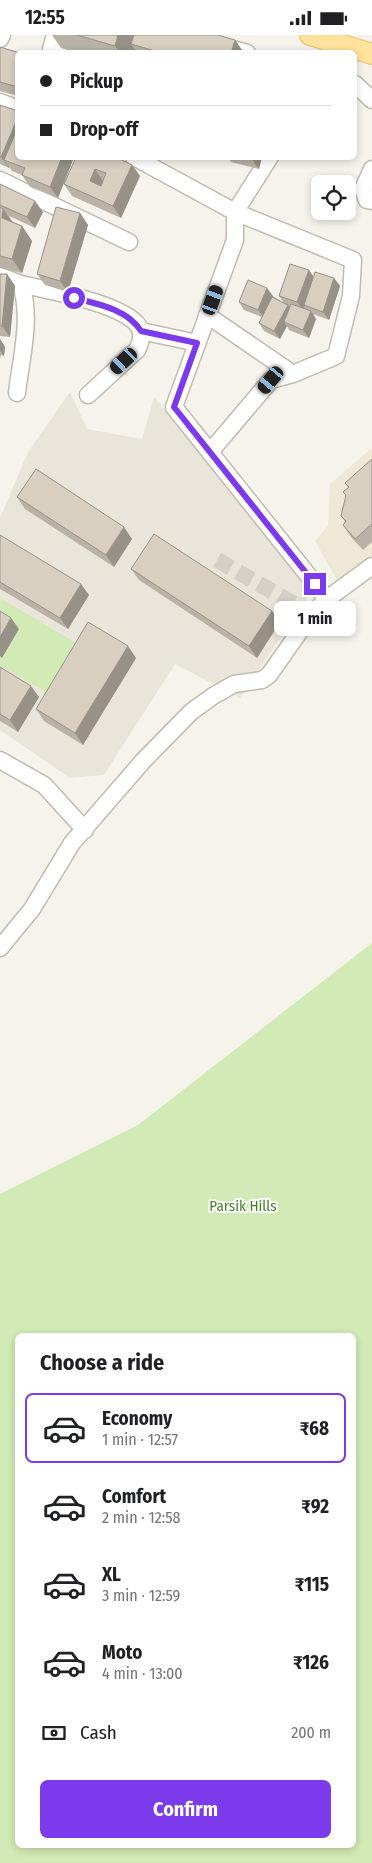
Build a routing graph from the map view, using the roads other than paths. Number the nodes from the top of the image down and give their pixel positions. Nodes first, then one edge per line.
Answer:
1 (2, 35) edge
2 (55, 35) edge
3 (181, 35) edge
4 (310, 35) edge
5 (0, 39) edge
6 (327, 47) edge
7 (55, 50) edge
8 (236, 50) edge
9 (346, 50) edge
10 (357, 52) edge
11 (372, 54) edge
12 (357, 86) edge
13 (372, 100) edge
14 (0, 102) edge
15 (15, 108) edge
16 (140, 160) edge
17 (268, 160) edge
18 (372, 169) edge
19 (0, 180) edge
20 (372, 201) edge
21 (235, 212) junction
22 (129, 242) dead end
23 (0, 276) edge
24 (21, 284) junction
25 (207, 315) junction
26 (141, 331) junction
27 (197, 343) junction
28 (293, 374) junction
29 (17, 393) dead end
30 (88, 395) dead end
31 (210, 452) junction
32 (372, 566) edge
33 (327, 599) junction
34 (0, 760) edge
35 (85, 829) junction
36 (0, 948) edge

1 - 5 street
2 - 7 street
3 - 8 street
4 - 6 main road
6 - 9 main road
10 - 11 main road
12 - 13 street
14 - 15 street
16 - 21 street
17 - 21 street
18 - 20 street
19 - 22 street
21 - 25 street
21 - 28 street
23 - 24 street
24 - 26 street
24 - 29 street
25 - 27 street
25 - 28 street
26 - 27 street
26 - 30 street
27 - 31 street
28 - 31 street
31 - 33 street
32 - 33 street
33 - 35 street
34 - 35 street
35 - 36 street

